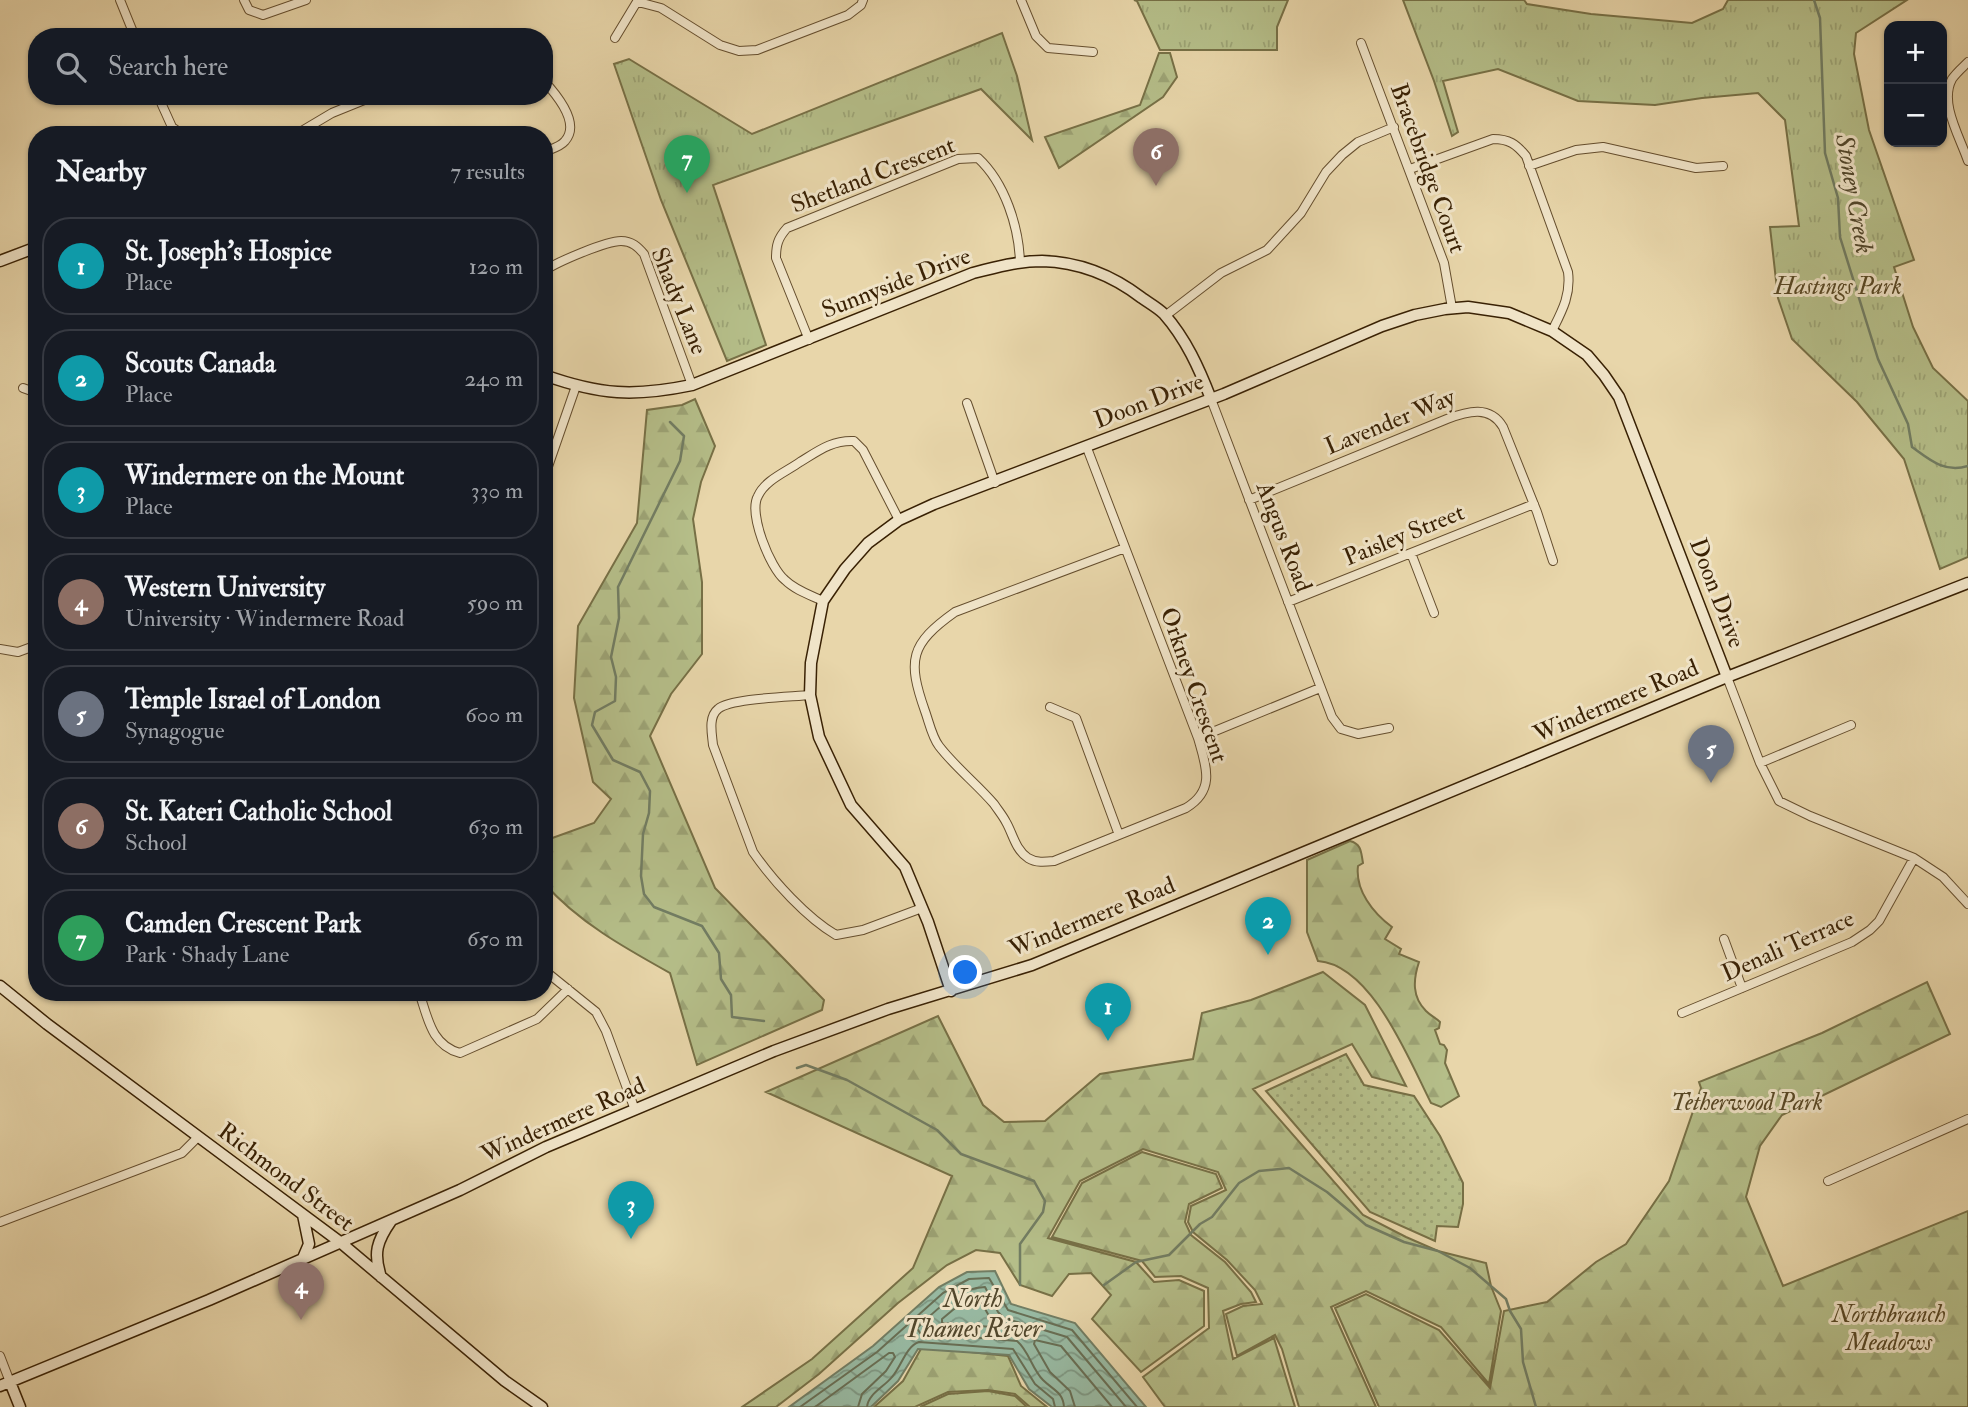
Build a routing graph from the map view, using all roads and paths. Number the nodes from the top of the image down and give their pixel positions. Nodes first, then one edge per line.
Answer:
1 (120, 0) edge
2 (244, 0) edge
3 (306, 0) edge
4 (863, 0) edge
5 (1021, 0) edge
6 (638, 1) edge
7 (131, 28) edge
8 (615, 38) dead end
9 (1361, 43) dead end
10 (1093, 52) dead end
11 (1968, 62) edge
12 (553, 92) edge
13 (162, 105) edge
14 (352, 105) edge
15 (172, 126) edge
16 (311, 126) edge
17 (1394, 127) junction
18 (553, 147) edge
19 (1968, 161) edge
20 (1529, 166) junction
21 (1723, 166) dead end
22 (1410, 169) junction
23 (28, 250) edge
24 (0, 261) edge
25 (1020, 263) junction
26 (553, 267) edge
27 (1452, 308) junction
28 (1165, 316) junction
29 (1552, 331) junction
30 (809, 340) junction
31 (553, 378) edge
32 (692, 384) junction
33 (576, 386) junction
34 (23, 388) dead end
35 (28, 390) edge
36 (1211, 399) junction
37 (967, 403) dead end
38 (1087, 448) junction
39 (553, 452) edge
40 (995, 483) junction
41 (1249, 500) junction
42 (1534, 504) junction
43 (899, 520) junction
44 (1125, 548) junction
45 (1411, 553) junction
46 (1553, 561) dead end
47 (1968, 583) edge
48 (823, 601) junction
49 (1288, 603) junction
50 (1434, 613) dead end
51 (28, 648) edge
52 (0, 649) edge
53 (1727, 677) junction
54 (1320, 688) junction
55 (810, 695) junction
56 (1050, 707) dead end
57 (1852, 725) dead end
58 (1389, 728) dead end
59 (1198, 738) junction
60 (1760, 764) junction
61 (1119, 835) junction
62 (1914, 858) junction
63 (1968, 904) edge
64 (922, 908) junction
65 (1724, 939) dead end
66 (553, 977) edge
67 (0, 986) edge
68 (1742, 988) junction
69 (568, 989) junction
70 (951, 991) junction
71 (422, 1001) edge
72 (1682, 1013) dead end
73 (635, 1110) junction
74 (1968, 1119) edge
75 (198, 1137) junction
76 (1828, 1181) dead end
77 (303, 1215) junction
78 (393, 1219) junction
79 (0, 1222) edge
80 (340, 1242) junction
81 (303, 1258) junction
82 (380, 1276) junction
83 (0, 1356) edge
84 (5, 1384) edge
85 (20, 1407) edge
86 (542, 1407) edge

1 - 7 street
2 - 3 street
4 - 6 street
5 - 10 street
6 - 8 street
9 - 17 street, Bracebridge Court
11 - 19 street
12 - 18 street
13 - 15 street
14 - 16 street
17 - 22 street, Bracebridge Court
17 - 28 street
20 - 21 street
20 - 22 street
20 - 29 street
22 - 27 street, Bracebridge Court
23 - 24 main road
25 - 28 main road, Sunnyside Drive
25 - 30 main road, Sunnyside Drive
25 - 30 street, Shetland Crescent
26 - 32 street, Shady Lane
27 - 29 main road, Doon Drive
27 - 36 main road, Doon Drive
28 - 36 main road, Sunnyside Drive
29 - 53 main road, Doon Drive
30 - 32 main road, Sunnyside Drive
31 - 33 main road, Sunnyside Drive
32 - 33 main road, Sunnyside Drive
33 - 39 street
34 - 35 street
36 - 38 main road, Doon Drive
36 - 41 street, Angus Road
37 - 40 street
38 - 40 main road, Doon Drive
38 - 44 street, Orkney Crescent
40 - 43 main road, Doon Drive
41 - 42 street, Lavender Way
41 - 49 street, Angus Road
42 - 45 street, Paisley Street
42 - 46 street
43 - 48 main road, Doon Drive
43 - 48 street
44 - 59 street, Orkney Crescent
44 - 61 street, Orkney Crescent
45 - 49 street, Paisley Street
45 - 50 street
47 - 53 main road, Windermere Road
48 - 55 main road, Doon Drive
49 - 54 street, Angus Road
51 - 52 street
53 - 60 street
53 - 70 main road, Windermere Road
54 - 58 street, Angus Road
54 - 59 street
55 - 64 main road, Doon Drive
55 - 64 street
56 - 61 street
57 - 60 street
59 - 61 street, Orkney Crescent
60 - 62 street
62 - 63 street
62 - 68 street, Denali Terrace
64 - 70 main road, Doon Drive
65 - 68 street
66 - 69 street
67 - 75 main road, Richmond Street
68 - 72 street, Denali Terrace
69 - 71 street
69 - 73 street
70 - 73 main road, Windermere Road
73 - 78 main road, Windermere Road
74 - 76 street
75 - 77 main road, Richmond Street
75 - 79 street
77 - 80 main road, Richmond Street
77 - 81 main road
78 - 80 main road, Windermere Road
78 - 82 main road
80 - 81 main road, Windermere Road
80 - 82 main road, Richmond Street
81 - 84 main road, Windermere Road
82 - 86 main road, Richmond Street
83 - 84 street
84 - 85 main road

